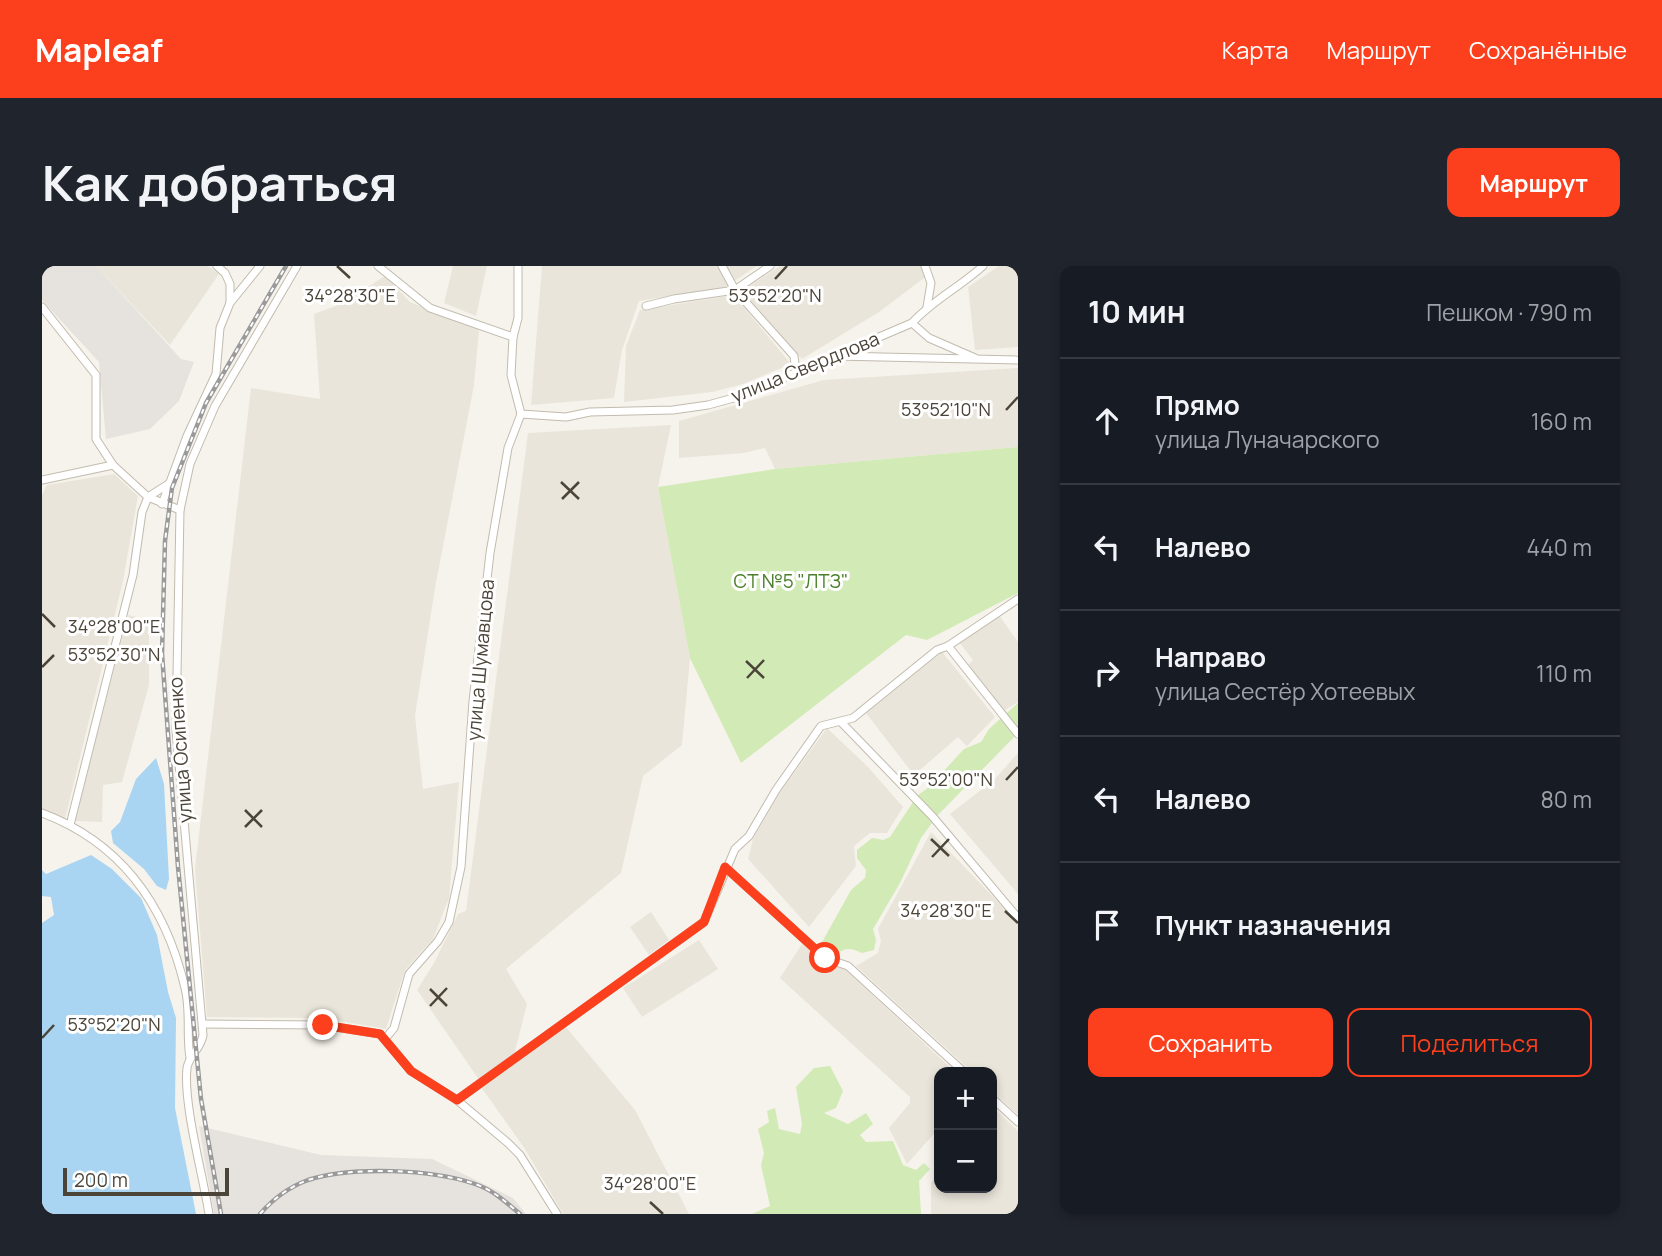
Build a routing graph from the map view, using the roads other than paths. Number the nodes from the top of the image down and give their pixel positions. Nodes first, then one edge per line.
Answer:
1 (217, 266) edge
2 (260, 266) edge
3 (297, 266) edge
4 (377, 266) edge
5 (519, 266) edge
6 (722, 266) edge
7 (770, 266) edge
8 (925, 266) edge
9 (984, 266) edge
10 (735, 290) junction
11 (230, 303) junction
12 (646, 306) dead end
13 (42, 307) edge
14 (927, 307) junction
15 (912, 323) junction
16 (513, 337) junction
17 (832, 356) junction
18 (1018, 360) edge
19 (980, 362) junction
20 (796, 372) junction
21 (522, 414) junction
22 (113, 465) junction
23 (43, 482) edge
24 (170, 482) junction
25 (148, 497) junction
26 (162, 504) junction
27 (180, 510) junction
28 (1018, 599) edge
29 (948, 646) junction
30 (842, 723) junction
31 (1018, 734) edge
32 (42, 814) edge
33 (70, 825) junction
34 (725, 867) junction
35 (1018, 918) edge
36 (203, 1024) junction
37 (385, 1039) junction
38 (190, 1058) junction
39 (959, 1067) edge
40 (457, 1100) junction
41 (997, 1103) edge
42 (1018, 1122) edge
43 (209, 1214) edge
44 (557, 1214) edge

1 - 11 street
2 - 11 street
3 - 27 street, улица Осипенко
4 - 16 street
5 - 16 street
6 - 10 street
7 - 10 street
8 - 14 street
9 - 14 street, улица Свердлова
10 - 12 street
10 - 20 street
11 - 24 street
13 - 22 street
14 - 15 street, улица Свердлова
15 - 17 street, улица Свердлова
15 - 19 street
16 - 21 street
17 - 19 street
17 - 20 street, улица Свердлова
18 - 19 street
20 - 21 street, улица Свердлова
21 - 37 street, улица Шумавцова
22 - 23 street
22 - 25 street
24 - 25 street
24 - 26 street
25 - 26 street
25 - 33 street
26 - 27 street
27 - 36 street, улица Осипенко
28 - 29 street
29 - 30 street
29 - 31 street
30 - 34 street
30 - 35 street
32 - 33 street
33 - 38 street
34 - 39 street
34 - 40 street
36 - 37 street
36 - 38 street, улица Осипенко
37 - 40 street
38 - 43 street, улица Осипенко
40 - 44 street
41 - 42 street

